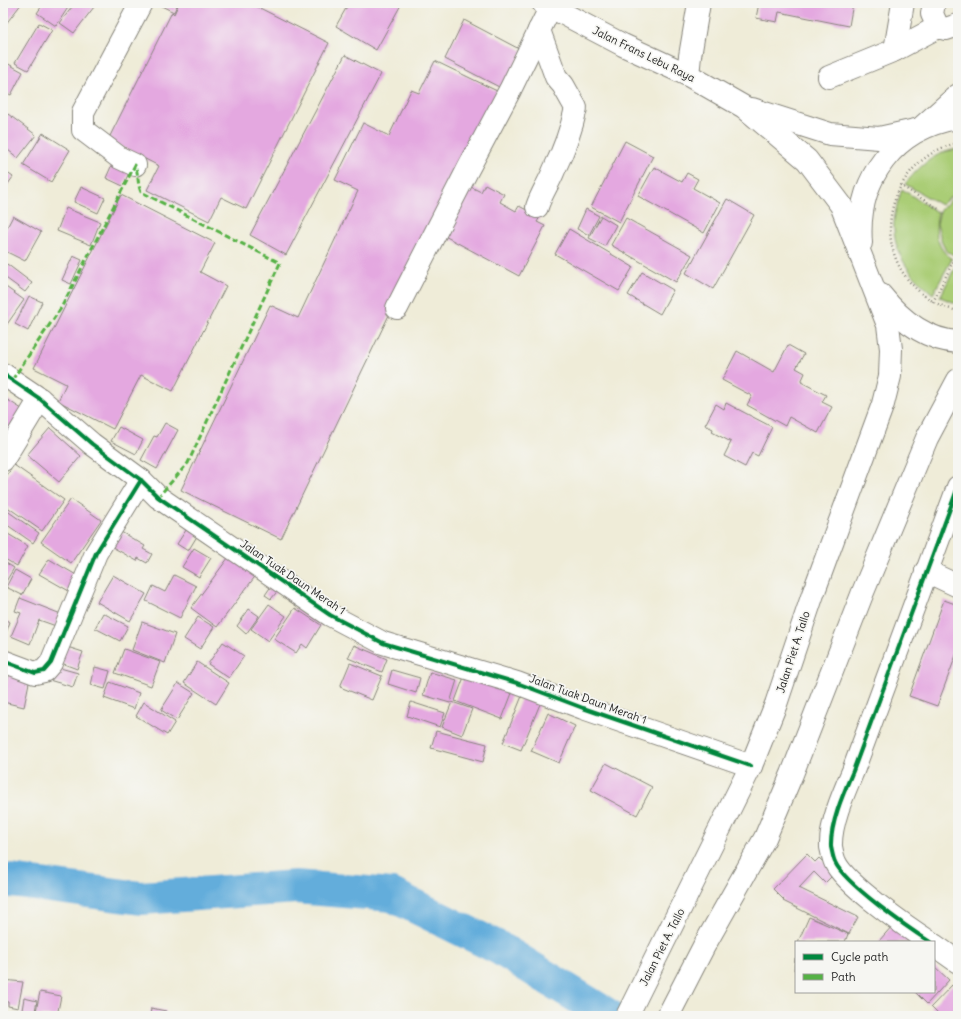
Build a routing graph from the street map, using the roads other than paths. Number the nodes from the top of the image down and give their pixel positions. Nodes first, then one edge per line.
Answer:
1 (141, 3) edge
2 (699, 3) edge
3 (904, 3) edge
4 (934, 3) edge
5 (546, 5) edge
6 (948, 26) edge
7 (539, 30) junction
8 (895, 50) junction
9 (688, 75) junction
10 (829, 77) dead end
11 (958, 96) edge
12 (744, 107) junction
13 (958, 118) edge
14 (920, 129) junction
15 (135, 165) dead end
16 (537, 207) dead end
17 (867, 271) junction
18 (397, 308) dead end
19 (958, 342) edge
20 (3, 374) edge
21 (958, 380) edge
22 (40, 399) junction
23 (3, 460) edge
24 (141, 480) junction
25 (957, 492) edge
26 (926, 571) junction
27 (958, 586) edge
28 (3, 661) edge
29 (751, 766) junction
30 (929, 941) edge
31 (935, 946) edge
32 (958, 962) edge
33 (627, 1016) edge
34 (668, 1016) edge

1 - 15 main road
2 - 9 main road
3 - 8 main road
4 - 6 main road
5 - 7 main road
5 - 9 main road, Jalan Frans Lebu Raya
6 - 8 main road
7 - 16 main road
7 - 18 main road
8 - 10 main road
9 - 12 main road, Jalan Frans Lebu Raya
11 - 14 main road
12 - 14 main road, Jalan Frans Lebu Raya
12 - 17 main road, Jalan Frans Lebu Raya
13 - 14 main road
14 - 17 main road
17 - 19 main road
17 - 29 main road, Jalan Piet A. Tallo
20 - 22 main road, Jalan Tuak Daun Merah 1
21 - 34 main road
22 - 23 main road
22 - 24 main road, Jalan Tuak Daun Merah 1
24 - 28 main road
24 - 29 main road, Jalan Tuak Daun Merah 1
25 - 26 main road
26 - 27 main road
26 - 30 main road
29 - 33 main road, Jalan Piet A. Tallo
31 - 32 main road

